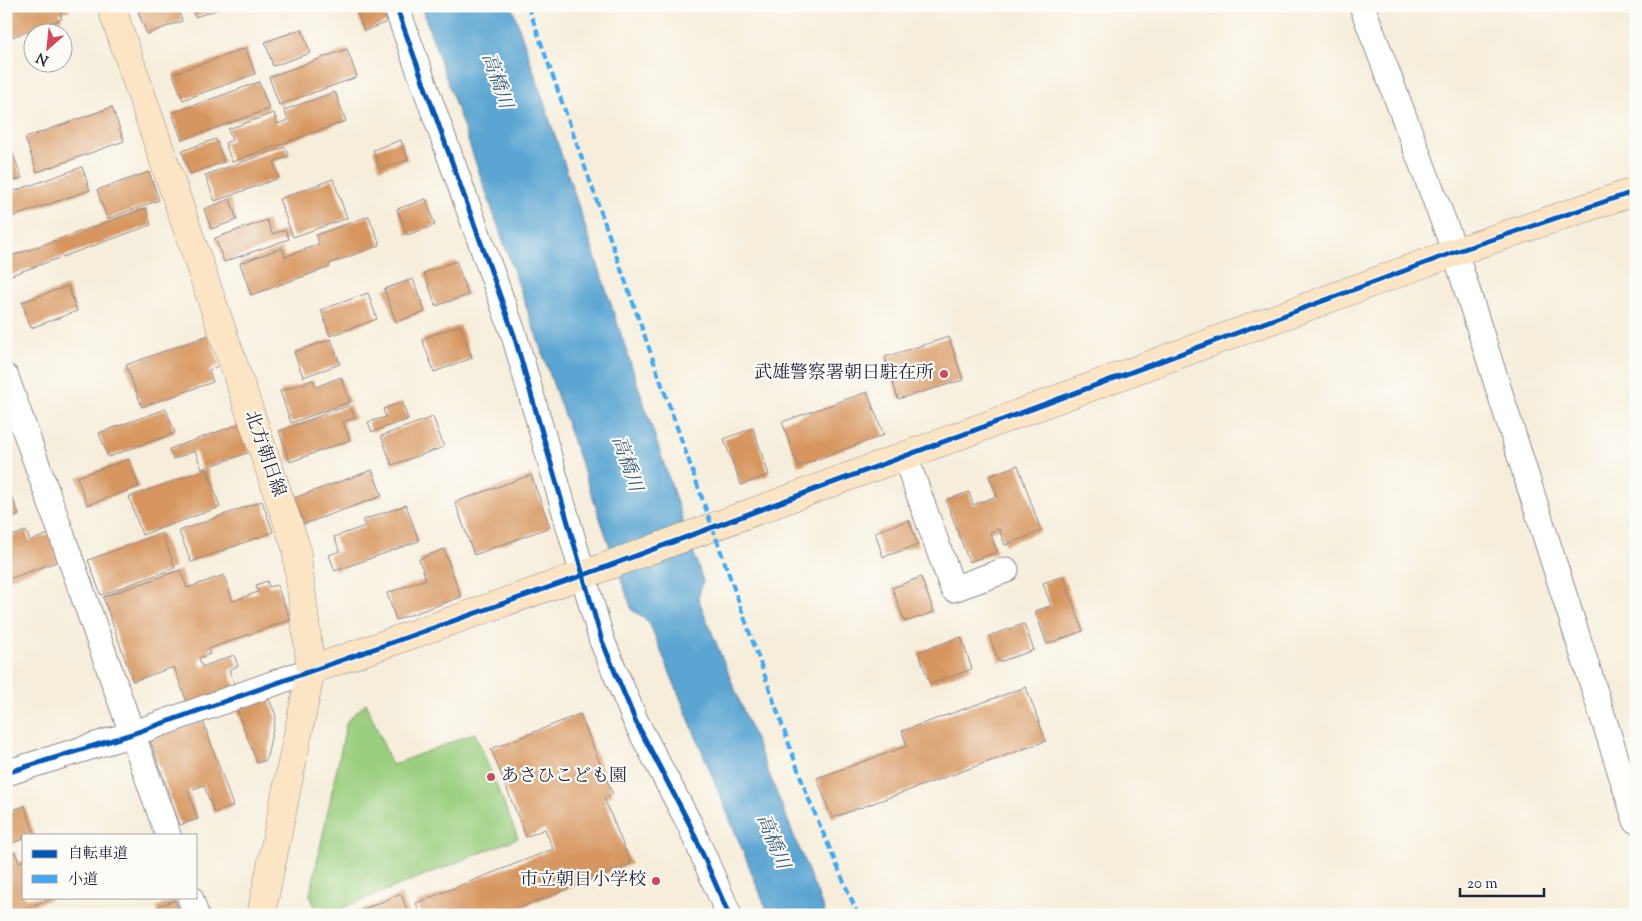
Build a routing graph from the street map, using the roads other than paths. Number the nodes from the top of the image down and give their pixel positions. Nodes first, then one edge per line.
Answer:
1 (111, 6) edge
2 (396, 6) edge
3 (1362, 6) edge
4 (1636, 191) edge
5 (1454, 252) junction
6 (6, 377) edge
7 (905, 456) junction
8 (1006, 570) dead end
9 (591, 572) junction
10 (312, 670) junction
11 (132, 734) junction
12 (6, 773) edge
13 (1636, 821) edge
14 (168, 834) edge
15 (190, 898) edge
16 (196, 915) edge
17 (261, 915) edge
18 (729, 915) edge

1 - 10 street, 北方朝日線
2 - 9 street
3 - 5 street
4 - 5 street
5 - 7 street
5 - 13 street
6 - 11 street
7 - 8 street
7 - 9 street
9 - 10 street
9 - 18 street
10 - 11 street
10 - 17 street, 北方朝日線
11 - 12 street
11 - 14 street
15 - 16 street

